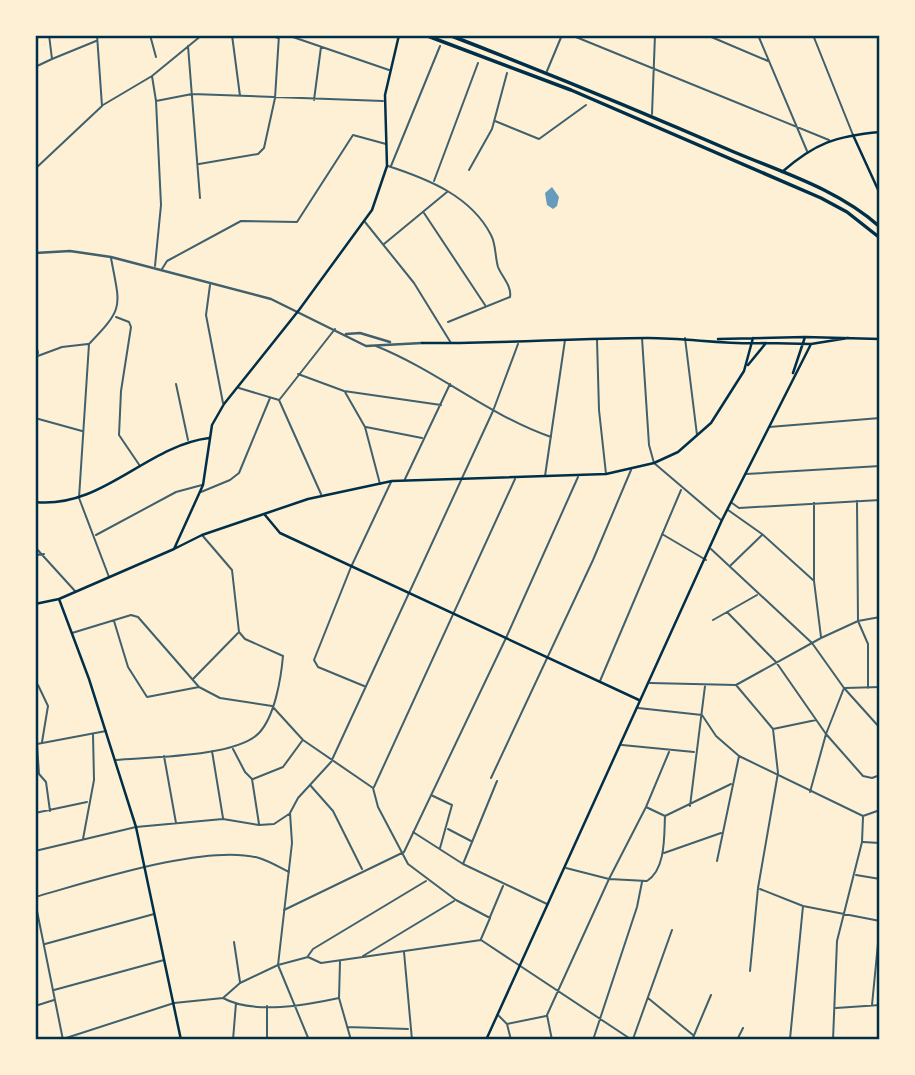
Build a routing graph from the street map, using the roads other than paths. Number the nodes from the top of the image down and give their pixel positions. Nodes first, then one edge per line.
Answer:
1 (49, 35) edge
2 (97, 35) edge
3 (150, 35) edge
4 (202, 35) edge
5 (232, 35) edge
6 (270, 35) edge
7 (287, 35) edge
8 (399, 35) edge
9 (425, 35) edge
10 (449, 35) edge
11 (562, 35) edge
12 (571, 35) edge
13 (655, 35) edge
14 (758, 35) edge
15 (813, 35) edge
16 (709, 36) edge
17 (279, 37) edge
18 (461, 37) edge
19 (97, 40) junction
20 (188, 46) junction
21 (321, 47) junction
22 (440, 47) dead end
23 (156, 57) dead end
24 (52, 59) junction
25 (769, 62) junction
26 (478, 63) dead end
27 (35, 67) edge
28 (655, 68) junction
29 (390, 71) junction
30 (546, 72) junction
31 (507, 73) dead end
32 (152, 76) junction
33 (192, 94) junction
34 (240, 96) junction
35 (275, 98) junction
36 (156, 101) junction
37 (314, 101) junction
38 (384, 101) junction
39 (586, 105) dead end
40 (102, 106) junction
41 (652, 117) junction
42 (495, 121) junction
43 (798, 128) junction
44 (880, 132) edge
45 (853, 135) junction
46 (830, 141) junction
47 (387, 144) junction
48 (807, 151) junction
49 (199, 164) junction
50 (389, 166) junction
51 (35, 169) edge
52 (469, 170) dead end
53 (782, 172) junction
54 (434, 182) junction
55 (448, 191) junction
56 (880, 194) edge
57 (200, 198) dead end
58 (424, 213) junction
59 (365, 222) junction
60 (880, 227) edge
61 (880, 238) edge
62 (383, 245) junction
63 (37, 252) edge
64 (111, 257) junction
65 (35, 260) edge
66 (155, 266) junction
67 (162, 269) junction
68 (210, 285) junction
69 (486, 306) junction
70 (299, 310) junction
71 (115, 317) junction
72 (448, 323) dead end
73 (335, 329) junction
74 (346, 334) junction
75 (805, 337) junction
76 (642, 338) junction
77 (685, 338) junction
78 (754, 338) junction
79 (848, 338) junction
80 (565, 339) junction
81 (597, 339) junction
82 (880, 339) edge
83 (714, 340) junction
84 (35, 341) edge
85 (392, 342) junction
86 (766, 342) junction
87 (422, 343) joint
88 (451, 343) junction
89 (751, 343) junction
90 (759, 343) junction
91 (89, 344) junction
92 (519, 344) junction
93 (801, 344) junction
94 (811, 344) junction
95 (376, 346) junction
96 (757, 350) junction
97 (38, 354) junction
98 (35, 358) edge
99 (744, 371) junction
100 (298, 374) junction
101 (792, 376) junction
102 (176, 384) dead end
103 (450, 384) junction
104 (236, 387) junction
105 (345, 391) junction
106 (270, 397) junction
107 (279, 400) junction
108 (224, 404) junction
109 (442, 405) junction
110 (493, 411) junction
111 (35, 418) edge
112 (880, 418) edge
113 (365, 427) junction
114 (768, 427) junction
115 (83, 431) junction
116 (697, 436) junction
117 (551, 437) junction
118 (210, 438) junction
119 (424, 438) junction
120 (188, 440) junction
121 (654, 463) junction
122 (140, 466) junction
123 (880, 466) edge
124 (632, 469) junction
125 (606, 474) junction
126 (745, 474) junction
127 (578, 476) junction
128 (545, 477) junction
129 (515, 479) junction
130 (404, 480) junction
131 (459, 480) junction
132 (392, 481) junction
133 (380, 484) junction
134 (203, 485) junction
135 (681, 489) junction
136 (200, 492) junction
137 (321, 495) junction
138 (79, 498) junction
139 (880, 500) edge
140 (857, 501) junction
141 (35, 502) edge
142 (731, 502) junction
143 (814, 503) junction
144 (728, 510) junction
145 (265, 515) junction
146 (722, 520) junction
147 (661, 533) junction
148 (762, 534) junction
149 (95, 536) junction
150 (202, 536) junction
151 (35, 547) edge
152 (174, 549) junction
153 (711, 549) junction
154 (44, 554) junction
155 (35, 555) edge
156 (706, 560) junction
157 (730, 566) junction
158 (351, 567) junction
159 (109, 578) junction
160 (814, 581) junction
161 (75, 592) junction
162 (407, 593) junction
163 (757, 595) junction
164 (59, 599) junction
165 (35, 604) edge
166 (727, 612) junction
167 (453, 614) junction
168 (880, 617) edge
169 (114, 620) junction
170 (713, 620) dead end
171 (858, 621) junction
172 (239, 632) junction
173 (71, 633) junction
174 (506, 638) junction
175 (821, 638) junction
176 (812, 643) junction
177 (546, 657) junction
178 (776, 662) junction
179 (193, 679) junction
180 (600, 681) junction
181 (649, 683) junction
182 (705, 684) junction
183 (38, 685) dead end
184 (736, 685) junction
185 (364, 686) junction
186 (199, 687) junction
187 (880, 687) edge
188 (844, 688) junction
189 (868, 688) junction
190 (641, 701) junction
191 (272, 706) junction
192 (639, 708) junction
193 (702, 715) junction
194 (817, 720) junction
195 (880, 728) edge
196 (773, 729) junction
197 (107, 731) junction
198 (93, 733) junction
199 (826, 734) junction
200 (303, 740) junction
201 (43, 743) junction
202 (622, 745) junction
203 (232, 747) junction
204 (211, 750) junction
205 (668, 752) junction
206 (695, 752) junction
207 (164, 755) junction
208 (739, 756) junction
209 (115, 760) junction
210 (331, 762) junction
211 (778, 773) junction
212 (37, 775) edge
213 (880, 775) edge
214 (491, 778) dead end
215 (252, 779) junction
216 (497, 781) dead end
217 (732, 784) junction
218 (309, 785) junction
219 (373, 789) junction
220 (810, 793) junction
221 (430, 794) junction
222 (89, 802) junction
223 (690, 806) junction
224 (646, 807) junction
225 (880, 810) edge
226 (50, 811) junction
227 (35, 813) edge
228 (290, 813) junction
229 (665, 816) junction
230 (863, 816) junction
231 (223, 819) junction
232 (176, 824) junction
233 (259, 825) junction
234 (136, 827) junction
235 (446, 829) junction
236 (412, 831) junction
237 (723, 833) junction
238 (83, 840) junction
239 (472, 841) junction
240 (862, 842) junction
241 (880, 843) edge
242 (440, 849) junction
243 (35, 852) edge
244 (404, 852) junction
245 (663, 853) junction
246 (718, 861) dead end
247 (463, 864) junction
248 (146, 867) junction
249 (565, 868) junction
250 (362, 870) junction
251 (289, 872) junction
252 (855, 875) junction
253 (609, 879) junction
254 (880, 879) edge
255 (427, 881) junction
256 (642, 882) junction
257 (503, 886) junction
258 (758, 888) junction
259 (35, 899) edge
260 (456, 901) junction
261 (548, 905) junction
262 (803, 906) junction
263 (283, 911) junction
264 (155, 913) junction
265 (845, 916) junction
266 (490, 918) junction
267 (880, 921) edge
268 (672, 930) dead end
269 (481, 940) junction
270 (234, 942) dead end
271 (45, 944) junction
272 (404, 951) junction
273 (308, 957) junction
274 (362, 957) junction
275 (164, 960) junction
276 (340, 961) junction
277 (278, 965) junction
278 (519, 967) junction
279 (750, 971) dead end
280 (240, 984) junction
281 (53, 990) junction
282 (558, 990) junction
283 (711, 995) dead end
284 (223, 998) junction
285 (339, 998) junction
286 (648, 998) junction
287 (55, 1000) junction
288 (236, 1002) junction
289 (174, 1003) junction
290 (880, 1005) edge
291 (35, 1006) edge
292 (267, 1006) junction
293 (872, 1006) junction
294 (295, 1007) junction
295 (834, 1009) junction
296 (498, 1015) junction
297 (547, 1015) junction
298 (601, 1016) junction
299 (508, 1024) junction
300 (346, 1027) junction
301 (743, 1028) dead end
302 (410, 1029) junction
303 (693, 1035) junction
304 (63, 1040) edge
305 (181, 1040) edge
306 (233, 1040) edge
307 (267, 1040) edge
308 (309, 1040) edge
309 (351, 1040) edge
310 (412, 1040) edge
311 (486, 1040) edge
312 (511, 1040) edge
313 (552, 1040) edge
314 (593, 1040) edge
315 (633, 1040) edge
316 (692, 1040) edge
317 (737, 1040) edge
318 (789, 1040) edge
319 (834, 1040) edge

1 - 24 street
2 - 19 street
3 - 23 street
4 - 20 street
5 - 34 street
6 - 17 street
7 - 21 street
8 - 29 main road
9 - 61 highway
10 - 18 highway
11 - 30 street
12 - 28 street
13 - 28 street
14 - 25 street
15 - 45 street
16 - 25 street
17 - 35 street
18 - 30 highway
19 - 24 street
19 - 40 street
20 - 32 street
20 - 33 street
21 - 29 street
21 - 37 street
22 - 50 street
24 - 27 street
25 - 43 street
26 - 54 street
28 - 41 street
28 - 43 street
29 - 38 main road
30 - 41 highway
31 - 42 street
32 - 36 street
32 - 40 street
33 - 34 street
33 - 36 street
33 - 49 street
34 - 35 street
35 - 37 street
35 - 49 street
36 - 66 street
37 - 38 street
38 - 47 main road
39 - 42 street
40 - 51 street
41 - 53 highway
42 - 52 street
43 - 46 street
43 - 48 street
44 - 45 main road
45 - 46 main road
45 - 56 main road
46 - 48 main road
47 - 50 main road
47 - 67 street
48 - 53 main road
49 - 57 street
50 - 54 street
50 - 59 main road
53 - 60 highway
54 - 55 street
55 - 58 street
55 - 69 street
58 - 62 street
58 - 69 street
59 - 62 street
59 - 70 main road
62 - 88 street
63 - 64 street
63 - 65 street
64 - 66 street
64 - 71 street
66 - 67 street
67 - 68 street
68 - 70 street
68 - 108 street
69 - 72 street
70 - 73 street
70 - 104 main road
71 - 91 street
71 - 122 street
73 - 74 street
73 - 100 street
74 - 85 street
74 - 95 street
75 - 78 main road
75 - 79 main road
75 - 93 main road
76 - 77 main road
76 - 81 main road
76 - 121 street
77 - 83 main road
77 - 116 street
78 - 83 main road
78 - 89 main road
78 - 90 main road
79 - 82 main road
79 - 94 main road
80 - 81 main road
80 - 92 main road
80 - 117 street
81 - 125 street
83 - 89 main road
84 - 97 street
85 - 87 street
85 - 95 street
86 - 90 main road
86 - 93 main road
86 - 96 main road
87 - 88 main road
88 - 92 main road
89 - 90 main road
89 - 99 main road
90 - 96 main road
91 - 97 street
91 - 115 street
92 - 110 street
93 - 94 main road
93 - 101 main road
94 - 101 main road
95 - 103 street
96 - 99 main road
97 - 98 street
99 - 116 main road
100 - 105 street
100 - 107 street
101 - 114 main road
102 - 120 street
103 - 109 street
103 - 110 street
104 - 106 street
104 - 108 main road
105 - 109 street
105 - 113 street
106 - 107 street
106 - 136 street
107 - 137 street
108 - 118 main road
109 - 119 street
110 - 117 street
110 - 131 street
111 - 115 street
112 - 114 street
113 - 119 street
113 - 133 street
114 - 126 main road
115 - 138 street
116 - 121 main road
117 - 128 street
118 - 120 main road
118 - 134 main road
119 - 130 street
120 - 122 main road
121 - 124 main road
121 - 135 street
122 - 138 main road
123 - 126 street
124 - 125 main road
124 - 177 street
125 - 127 main road
126 - 142 main road
127 - 128 main road
127 - 174 street
128 - 129 main road
129 - 131 main road
129 - 167 street
130 - 131 main road
130 - 132 main road
131 - 162 street
132 - 133 main road
132 - 158 street
133 - 137 main road
134 - 136 main road
134 - 149 street
135 - 146 street
135 - 147 street
136 - 152 main road
137 - 145 main road
138 - 141 main road
138 - 149 street
139 - 140 street
140 - 143 street
140 - 171 street
142 - 143 street
142 - 144 main road
143 - 160 street
144 - 146 main road
144 - 148 street
145 - 150 main road
145 - 158 main road
146 - 153 main road
147 - 156 street
147 - 180 street
148 - 157 street
148 - 160 street
149 - 159 street
150 - 152 main road
150 - 172 street
151 - 154 street
152 - 159 main road
153 - 156 main road
153 - 157 street
154 - 155 street
154 - 161 street
156 - 181 main road
157 - 163 street
158 - 162 main road
158 - 185 street
159 - 161 main road
160 - 175 street
161 - 164 main road
162 - 167 main road
162 - 185 street
163 - 166 street
163 - 176 street
164 - 165 main road
164 - 173 main road
166 - 170 street
166 - 178 street
167 - 174 main road
167 - 219 street
168 - 171 street
169 - 173 street
169 - 179 street
169 - 186 street
171 - 175 street
171 - 189 street
172 - 179 street
172 - 191 street
173 - 197 main road
174 - 177 main road
174 - 221 street
175 - 176 street
176 - 178 street
176 - 188 street
177 - 180 main road
177 - 214 street
178 - 184 street
178 - 194 street
179 - 186 street
180 - 190 main road
181 - 182 street
181 - 190 main road
182 - 184 street
182 - 193 street
183 - 201 street
184 - 196 street
185 - 210 street
186 - 191 street
187 - 189 street
188 - 189 street
188 - 195 street
188 - 199 street
190 - 192 main road
191 - 200 street
191 - 203 street
192 - 193 street
192 - 202 main road
193 - 206 street
193 - 208 street
194 - 196 street
194 - 199 street
196 - 211 street
197 - 198 street
197 - 209 main road
198 - 201 street
198 - 222 street
199 - 213 street
199 - 220 street
200 - 210 street
200 - 215 street
201 - 212 street
202 - 205 street
202 - 249 main road
203 - 204 street
203 - 215 street
204 - 207 street
204 - 231 street
205 - 206 street
205 - 224 street
206 - 223 street
207 - 209 street
207 - 232 street
208 - 211 street
208 - 217 street
209 - 234 main road
210 - 218 street
210 - 219 street
211 - 220 street
211 - 258 street
212 - 226 street
215 - 233 street
216 - 239 street
217 - 223 street
217 - 237 street
218 - 228 street
218 - 250 street
219 - 244 street
220 - 230 street
221 - 235 street
221 - 236 street
222 - 226 street
222 - 238 street
223 - 229 street
224 - 229 street
224 - 253 street
225 - 230 street
226 - 227 street
228 - 233 street
228 - 251 street
229 - 245 street
230 - 240 street
231 - 232 street
231 - 233 street
232 - 234 street
234 - 238 street
234 - 248 main road
235 - 239 street
235 - 242 street
236 - 242 street
236 - 244 street
237 - 245 street
237 - 246 street
238 - 243 street
239 - 247 street
240 - 241 street
240 - 252 street
242 - 247 street
244 - 250 street
244 - 255 street
245 - 256 street
247 - 257 street
248 - 251 street
248 - 259 street
248 - 264 main road
249 - 253 street
249 - 261 main road
250 - 263 street
251 - 263 street
252 - 254 street
252 - 265 street
253 - 256 street
253 - 282 street
255 - 260 street
255 - 273 street
256 - 298 street
257 - 261 street
257 - 266 street
258 - 262 street
258 - 279 street
259 - 271 street
260 - 266 street
260 - 274 street
261 - 278 main road
262 - 265 street
262 - 318 street
263 - 277 street
264 - 271 street
264 - 275 main road
265 - 267 street
265 - 295 street
266 - 269 street
267 - 293 street
268 - 286 street
269 - 272 street
269 - 278 street
270 - 280 street
271 - 281 street
272 - 274 street
272 - 302 street
273 - 276 street
273 - 277 street
274 - 276 street
275 - 281 street
275 - 289 main road
276 - 285 street
277 - 280 street
277 - 294 street
278 - 282 street
278 - 296 main road
280 - 284 street
281 - 287 street
282 - 297 street
282 - 298 street
283 - 303 street
284 - 288 street
284 - 289 street
285 - 294 street
285 - 300 street
286 - 303 street
286 - 315 street
287 - 291 street
287 - 304 street
288 - 292 street
288 - 306 street
289 - 304 street
289 - 305 main road
290 - 293 street
292 - 294 street
292 - 307 street
293 - 295 street
294 - 308 street
295 - 319 street
296 - 299 street
296 - 311 main road
297 - 299 street
297 - 313 street
298 - 314 street
298 - 315 street
299 - 312 street
300 - 302 street
300 - 309 street
301 - 317 street
302 - 310 street
303 - 316 street
318 - 319 street

